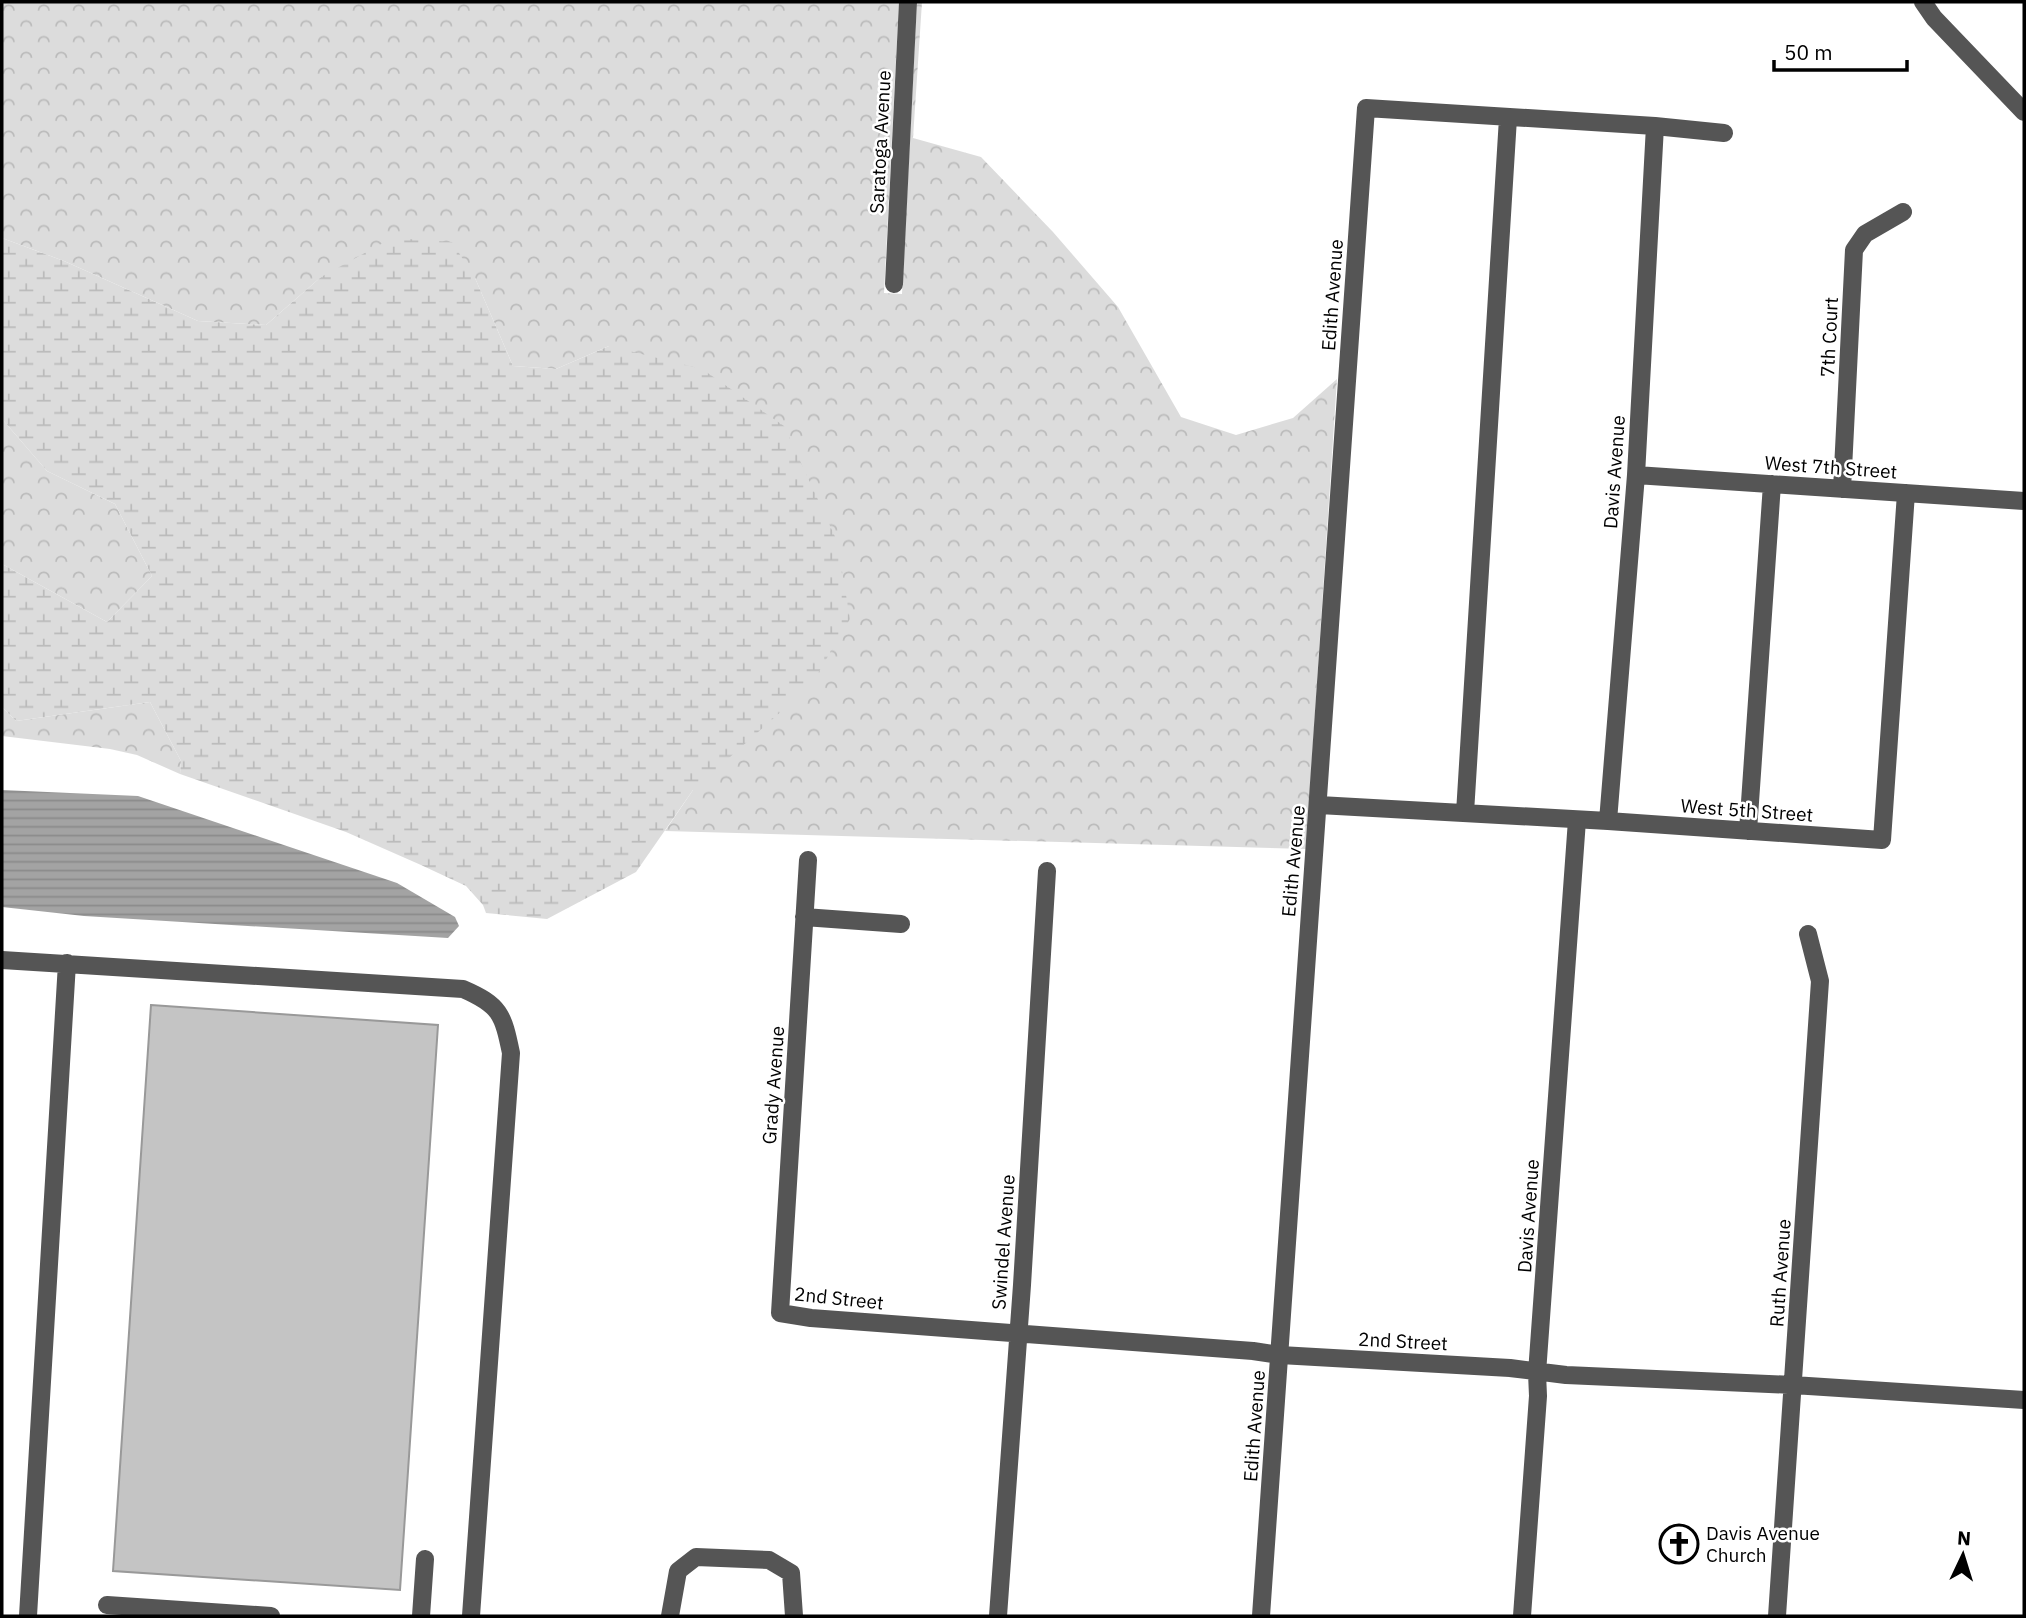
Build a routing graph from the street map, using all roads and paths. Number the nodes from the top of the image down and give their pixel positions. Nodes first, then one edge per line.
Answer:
1 (908, 2) edge
2 (1923, 2) edge
3 (2024, 112) edge
4 (1508, 118) junction
5 (1655, 126) junction
6 (1724, 133) dead end
7 (1903, 212) dead end
8 (894, 284) dead end
9 (1636, 475) junction
10 (1772, 484) junction
11 (1842, 489) junction
12 (1906, 493) junction
13 (2024, 501) edge
14 (1319, 805) junction
15 (1465, 813) junction
16 (1577, 820) junction
17 (1608, 821) junction
18 (1748, 831) junction
19 (808, 860) dead end
20 (1047, 871) dead end
21 (804, 917) junction
22 (901, 924) dead end
23 (1808, 933) dead end
24 (2, 960) edge
25 (67, 964) junction
26 (780, 1312) joint
27 (1018, 1334) junction
28 (1280, 1355) junction
29 (1537, 1373) junction
30 (1793, 1385) junction
31 (2024, 1400) edge
32 (425, 1559) dead end
33 (107, 1605) dead end
34 (238, 1615) edge
35 (28, 1616) edge
36 (271, 1616) edge
37 (421, 1616) edge
38 (471, 1616) edge
39 (670, 1616) edge
40 (794, 1616) edge
41 (998, 1616) edge
42 (1261, 1616) edge
43 (1522, 1616) edge
44 (1777, 1616) edge

1 - 8 street, Saratoga Avenue
2 - 3 street
4 - 5 street
4 - 14 street, Edith Avenue
4 - 15 street
5 - 6 street
5 - 9 street, Davis Avenue
7 - 11 street, 7th Court
9 - 10 street, West 7th Street
9 - 17 street, Davis Avenue
10 - 11 street, West 7th Street
10 - 18 street
11 - 12 street, West 7th Street
12 - 13 street, West 7th Street
12 - 18 street, West 5th Street
14 - 15 street
14 - 28 street, Edith Avenue
15 - 16 street
16 - 17 street, West 5th Street
16 - 29 street, Davis Avenue
17 - 18 street, West 5th Street
19 - 21 street, Grady Avenue
20 - 27 street, Swindel Avenue
21 - 22 street
21 - 26 street, Grady Avenue
23 - 30 street, Ruth Avenue
24 - 25 street
25 - 35 street
25 - 38 street
26 - 27 street, 2nd Street
27 - 28 street, 2nd Street
27 - 41 street, Swindel Avenue
28 - 29 street, 2nd Street
28 - 42 street, Edith Avenue
29 - 30 street, 2nd Street
29 - 43 street, Davis Avenue
30 - 31 street, 2nd Street
30 - 44 street, Ruth Avenue
32 - 37 street
33 - 34 street
34 - 36 street
39 - 40 street

